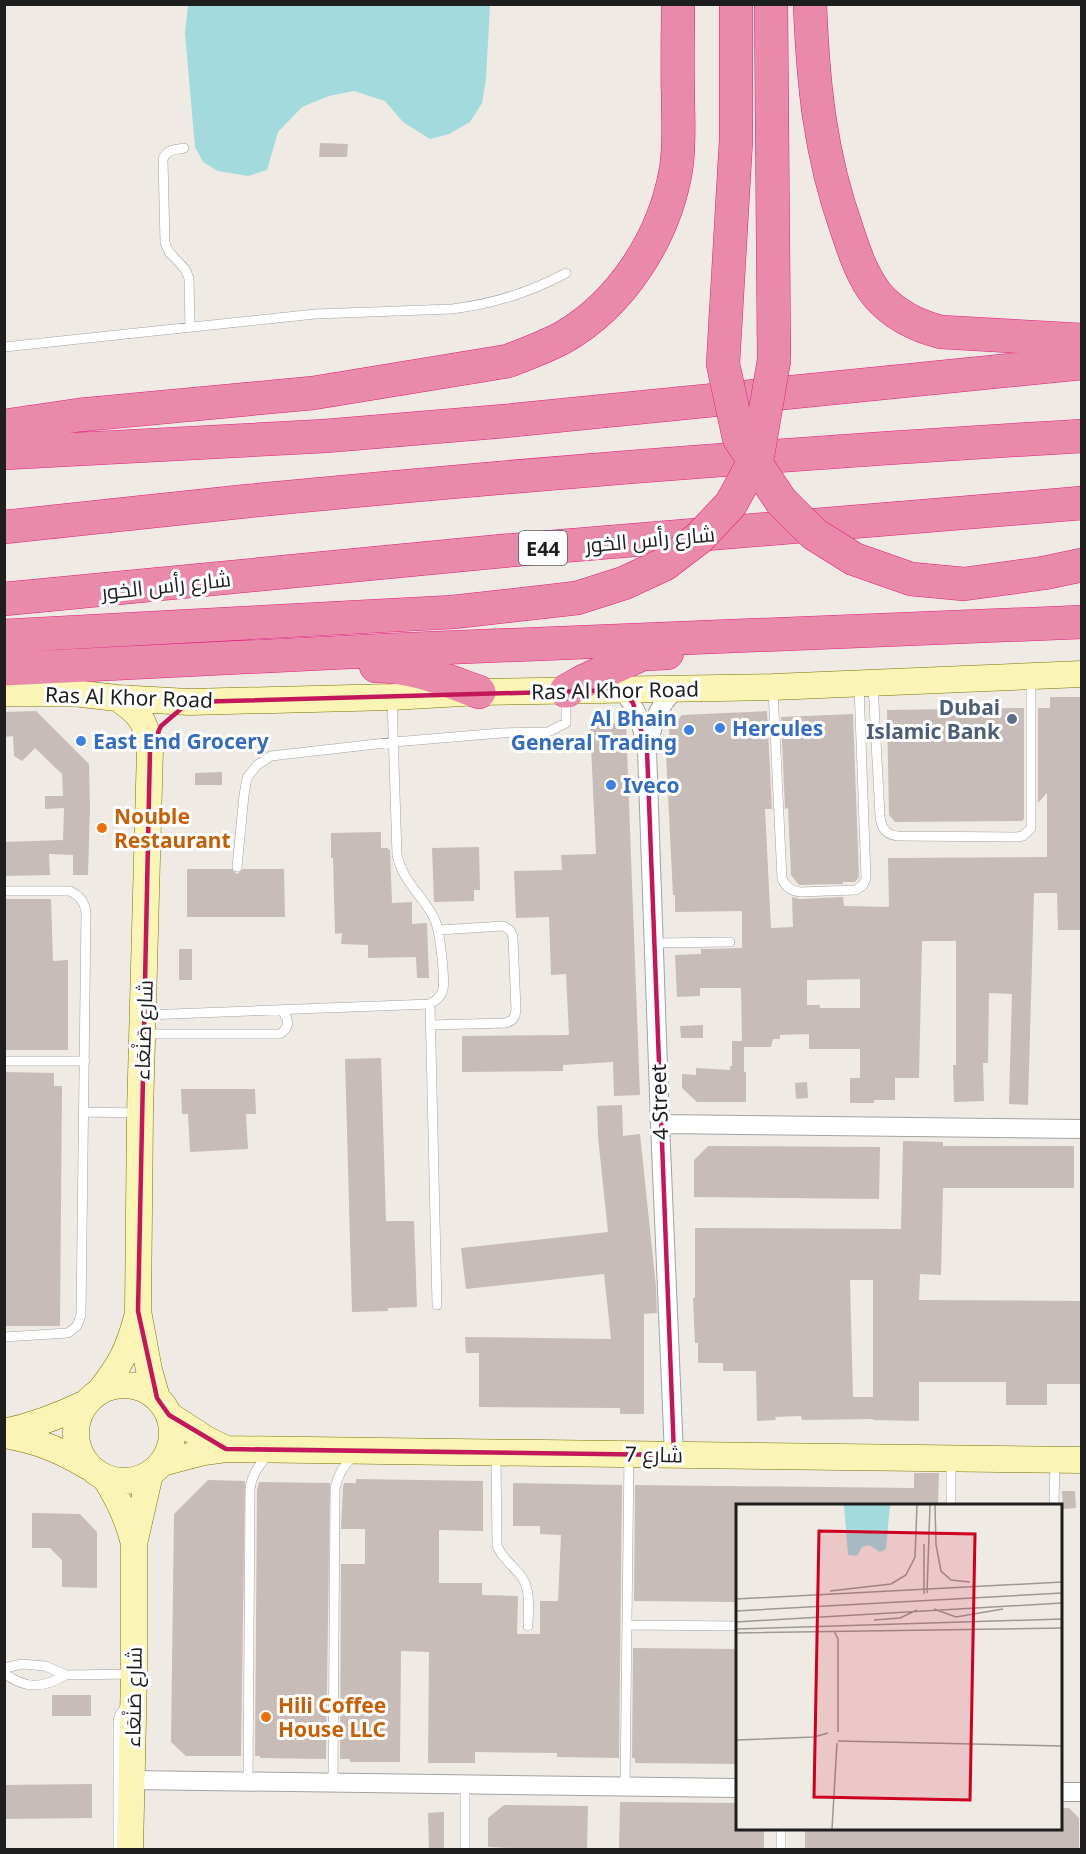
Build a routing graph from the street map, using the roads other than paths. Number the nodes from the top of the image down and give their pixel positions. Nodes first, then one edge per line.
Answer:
1 (678, 4) edge
2 (736, 4) edge
3 (771, 4) edge
4 (810, 4) edge
5 (184, 148) dead end
6 (566, 273) dead end
7 (190, 327) junction
8 (1082, 340) edge
9 (4, 347) edge
10 (1082, 363) edge
11 (4, 426) edge
12 (1082, 436) edge
13 (4, 453) edge
14 (1082, 503) edge
15 (4, 527) edge
16 (1082, 565) edge
17 (4, 599) edge
18 (1078, 623) edge
19 (737, 635) junction
20 (4, 636) edge
21 (99, 665) junction
22 (4, 669) edge
23 (1082, 674) edge
24 (1031, 677) junction
25 (866, 684) junction
26 (773, 687) junction
27 (622, 690) junction
28 (675, 690) junction
29 (566, 691) junction
30 (479, 692) junction
31 (4, 693) edge
32 (392, 697) junction
33 (117, 698) junction
34 (189, 702) junction
35 (394, 742) junction
36 (150, 748) junction
37 (647, 750) junction
38 (237, 867) dead end
39 (4, 891) edge
40 (437, 926) junction
41 (730, 942) dead end
42 (654, 943) junction
43 (430, 1004) junction
44 (281, 1010) junction
45 (143, 1025) junction
46 (431, 1025) junction
47 (4, 1060) edge
48 (85, 1061) junction
49 (84, 1112) junction
50 (141, 1113) junction
51 (660, 1124) junction
52 (1082, 1129) edge
53 (437, 1305) dead end
54 (138, 1311) junction
55 (4, 1337) edge
56 (92, 1398) junction
57 (163, 1407) junction
58 (4, 1434) edge
59 (226, 1449) junction
60 (274, 1449) junction
61 (358, 1450) junction
62 (495, 1452) junction
63 (629, 1454) junction
64 (674, 1455) junction
65 (951, 1458) junction
66 (1055, 1460) junction
67 (1082, 1460) edge
68 (156, 1469) junction
69 (97, 1473) junction
70 (951, 1504) edge
71 (1054, 1504) edge
72 (134, 1544) junction
73 (627, 1625) junction
74 (528, 1626) dead end
75 (736, 1626) edge
76 (4, 1668) edge
77 (4, 1673) edge
78 (66, 1675) junction
79 (133, 1686) junction
80 (131, 1780) junction
81 (248, 1782) junction
82 (333, 1783) junction
83 (465, 1785) junction
84 (625, 1786) junction
85 (736, 1788) edge
86 (1062, 1792) edge
87 (1082, 1792) edge
88 (781, 1830) edge
89 (118, 1850) edge
90 (130, 1850) edge
91 (465, 1850) edge
92 (781, 1850) edge

1 - 11 highway
2 - 16 highway, bridge
3 - 20 highway, bridge
4 - 8 highway
5 - 7 lane
6 - 7 lane
7 - 9 lane
10 - 13 highway
12 - 15 highway
14 - 17 highway, شارع رأس الخور / E44
18 - 19 highway
19 - 21 highway
19 - 29 highway
21 - 22 highway
21 - 30 highway
23 - 24 street, Ras Al Khor Road
24 - 25 street, Ras Al Khor Road
24 - 25 lane
25 - 26 street, Ras Al Khor Road
25 - 26 lane
26 - 28 street, Ras Al Khor Road
27 - 28 street, Ras Al Khor Road
27 - 29 street, Ras Al Khor Road
27 - 37 street, 4 Street
28 - 37 street, 4 Street
29 - 30 street, Ras Al Khor Road
29 - 35 lane
30 - 32 street, Ras Al Khor Road
31 - 33 street, Ras Al Khor Road
32 - 34 street, Ras Al Khor Road
32 - 35 lane
33 - 34 street, Ras Al Khor Road
33 - 36 street, شارع صَنْعَاء
34 - 36 street, شارع صَنْعَاء
35 - 38 lane
35 - 40 lane
36 - 45 street, شارع صَنْعَاء
37 - 42 street, 4 Street
39 - 48 lane
40 - 43 lane
40 - 46 lane
41 - 42 lane
42 - 51 street, 4 Street
43 - 44 lane
43 - 46 lane
44 - 45 lane
44 - 45 lane
45 - 50 street, شارع صَنْعَاء
46 - 53 lane
47 - 48 lane
48 - 49 lane
49 - 50 lane
49 - 55 lane
50 - 54 street, شارع صَنْعَاء
51 - 52 street
51 - 64 street, 4 Street
54 - 56 street, شارع صَنْعَاء
54 - 57 street, شارع صَنْعَاء
56 - 57 street
56 - 58 street
56 - 69 street
57 - 59 street, شارع 7
57 - 68 street
58 - 69 street
59 - 60 street, شارع 7
59 - 68 street, شارع 7
60 - 61 street, شارع 7
60 - 81 lane
61 - 62 street, شارع 7
61 - 82 lane
62 - 63 street, شارع 7
62 - 74 lane
63 - 64 street, شارع 7
63 - 73 lane
64 - 65 street, شارع 7
65 - 66 street, شارع 7
65 - 70 lane
66 - 67 street, شارع 7
66 - 71 lane
68 - 69 street
68 - 72 street, شارع صَنْعَاء
69 - 72 street, شارع صَنْعَاء
72 - 79 street, شارع صَنْعَاء
73 - 75 lane
73 - 84 lane
76 - 78 lane
77 - 78 lane
78 - 79 lane
79 - 80 street, شارع صَنْعَاء
79 - 89 lane
80 - 81 street
80 - 90 street, شارع صَنْعَاء
81 - 82 street
82 - 83 street
83 - 84 street
83 - 91 lane
84 - 85 street
86 - 87 street
88 - 92 lane

